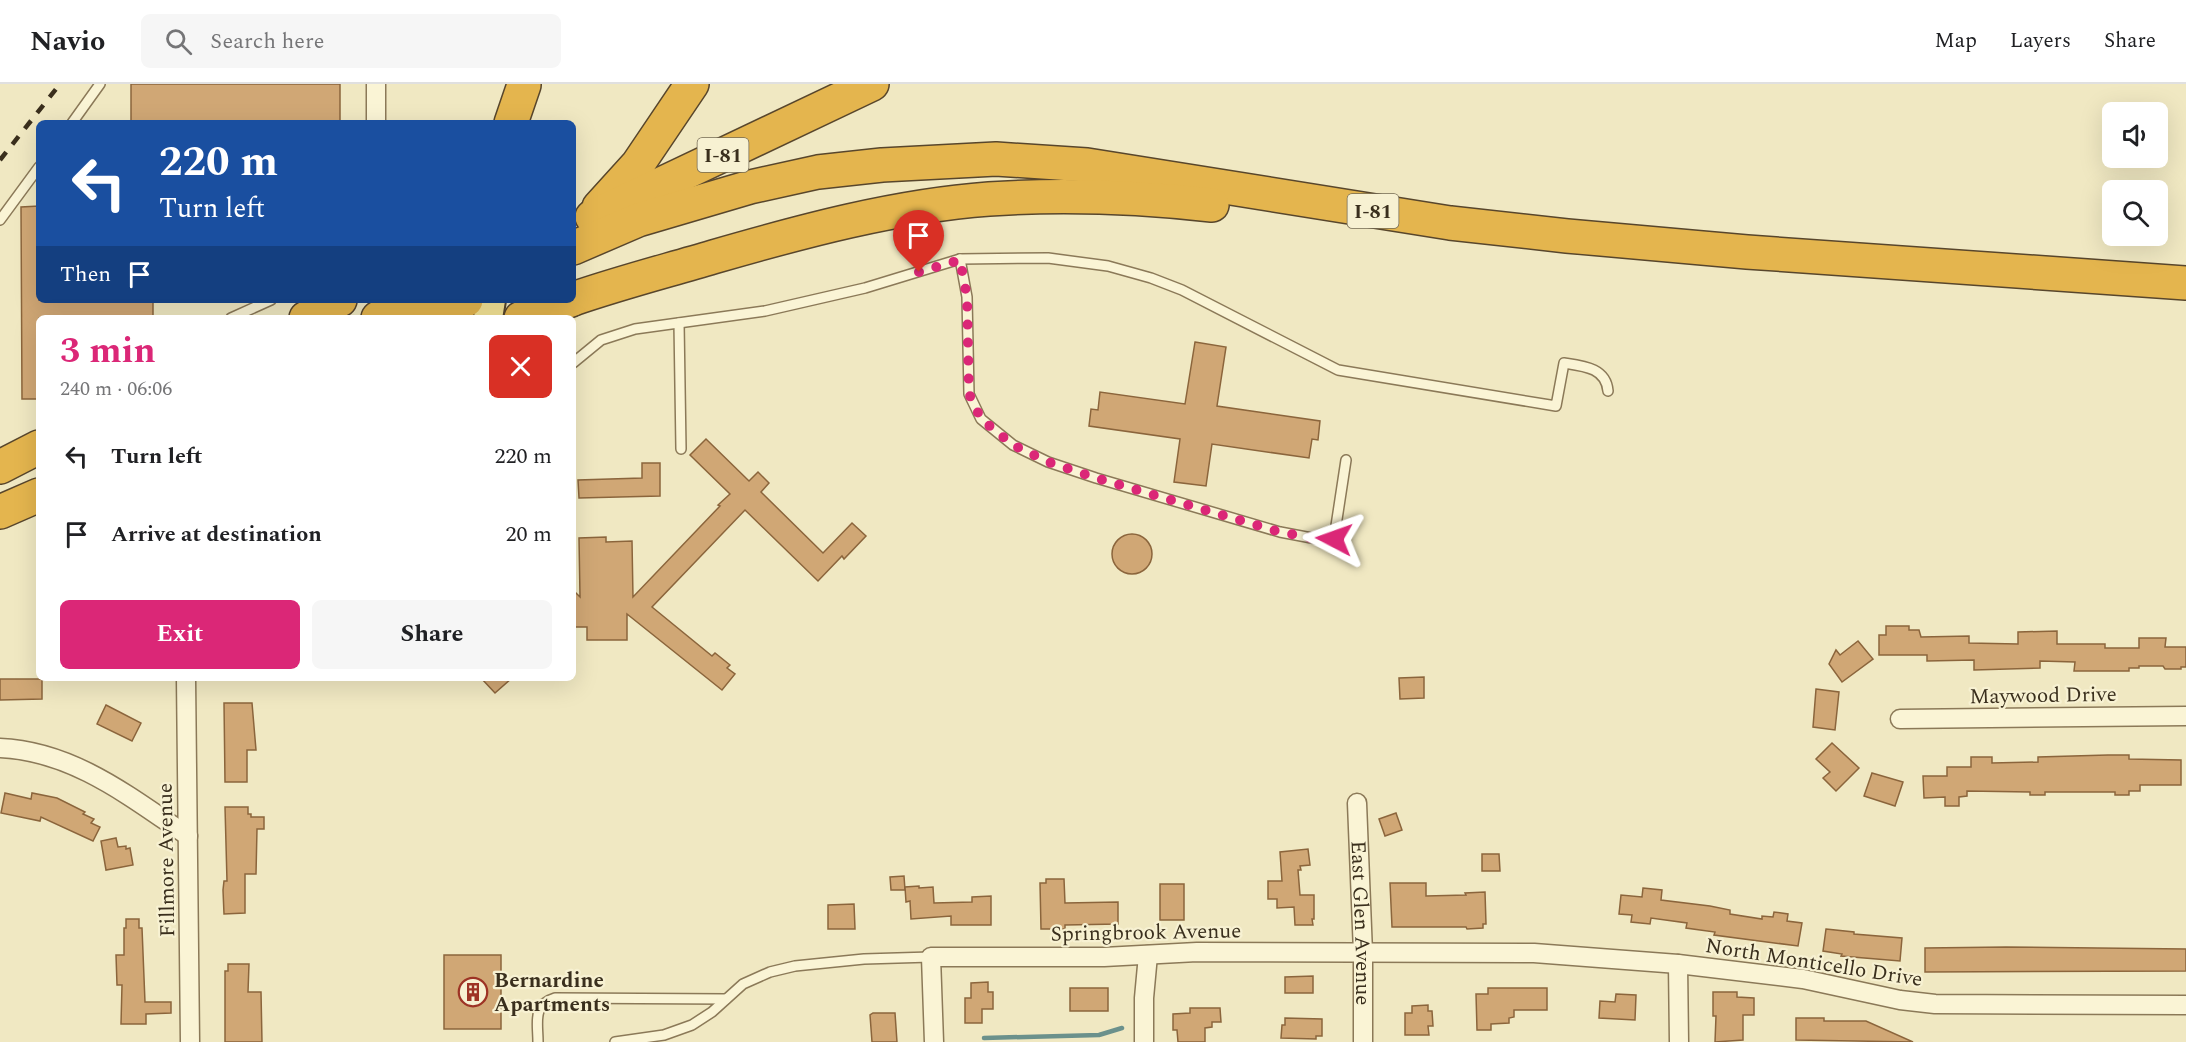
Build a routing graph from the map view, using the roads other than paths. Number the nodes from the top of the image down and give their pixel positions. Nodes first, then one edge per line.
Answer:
1 (100, 84) edge
2 (375, 84) edge
3 (692, 84) edge
4 (872, 84) edge
5 (524, 85) edge
6 (74, 120) edge
7 (376, 120) edge
8 (512, 120) edge
9 (520, 120) edge
10 (36, 171) edge
11 (0, 220) edge
12 (576, 231) edge
13 (576, 232) edge
14 (576, 232) edge
15 (1780, 254) junction
16 (960, 260) junction
17 (2186, 283) edge
18 (576, 299) edge
19 (264, 303) edge
20 (334, 303) edge
21 (410, 303) edge
22 (564, 303) edge
23 (484, 305) edge
24 (238, 315) edge
25 (312, 315) edge
26 (384, 315) edge
27 (442, 315) edge
28 (530, 315) edge
29 (679, 323) junction
30 (576, 361) edge
31 (1608, 392) dead end
32 (36, 449) edge
33 (681, 449) dead end
34 (1346, 460) dead end
35 (0, 467) edge
36 (36, 473) edge
37 (0, 489) edge
38 (36, 496) edge
39 (0, 512) edge
40 (36, 521) edge
41 (0, 534) edge
42 (186, 681) edge
43 (2186, 716) edge
44 (1900, 719) dead end
45 (0, 748) edge
46 (1358, 803) dead end
47 (188, 836) junction
48 (1363, 953) junction
49 (1148, 955) junction
50 (931, 957) junction
51 (1678, 964) junction
52 (726, 999) junction
53 (2186, 1005) edge
54 (190, 1042) edge
55 (538, 1042) edge
56 (615, 1042) edge
57 (934, 1042) edge
58 (1144, 1042) edge
59 (1363, 1042) edge
60 (1679, 1042) edge

1 - 6 lane
2 - 7 street
3 - 12 highway
4 - 13 highway, I-81
5 - 8 highway
5 - 9 main road
10 - 11 lane
14 - 15 highway, I-81
15 - 17 highway, I-81
15 - 18 highway
16 - 29 lane
16 - 31 lane
16 - 34 lane
19 - 24 lane
20 - 25 highway
21 - 26 highway
22 - 28 highway
23 - 27 highway
29 - 30 lane
29 - 33 lane
32 - 35 highway
36 - 37 highway
38 - 39 highway
40 - 41 highway
42 - 47 street, Fillmore Avenue
43 - 44 street, Maywood Drive
45 - 47 street
46 - 48 street, East Glen Avenue
47 - 54 street, Fillmore Avenue
48 - 49 street, Springbrook Avenue
48 - 51 street, North Monticello Drive
48 - 59 street, East Glen Avenue
49 - 50 street, Springbrook Avenue
49 - 58 street
50 - 52 lane
50 - 57 street
51 - 53 street, North Monticello Drive
51 - 60 street
52 - 55 lane
52 - 56 lane

